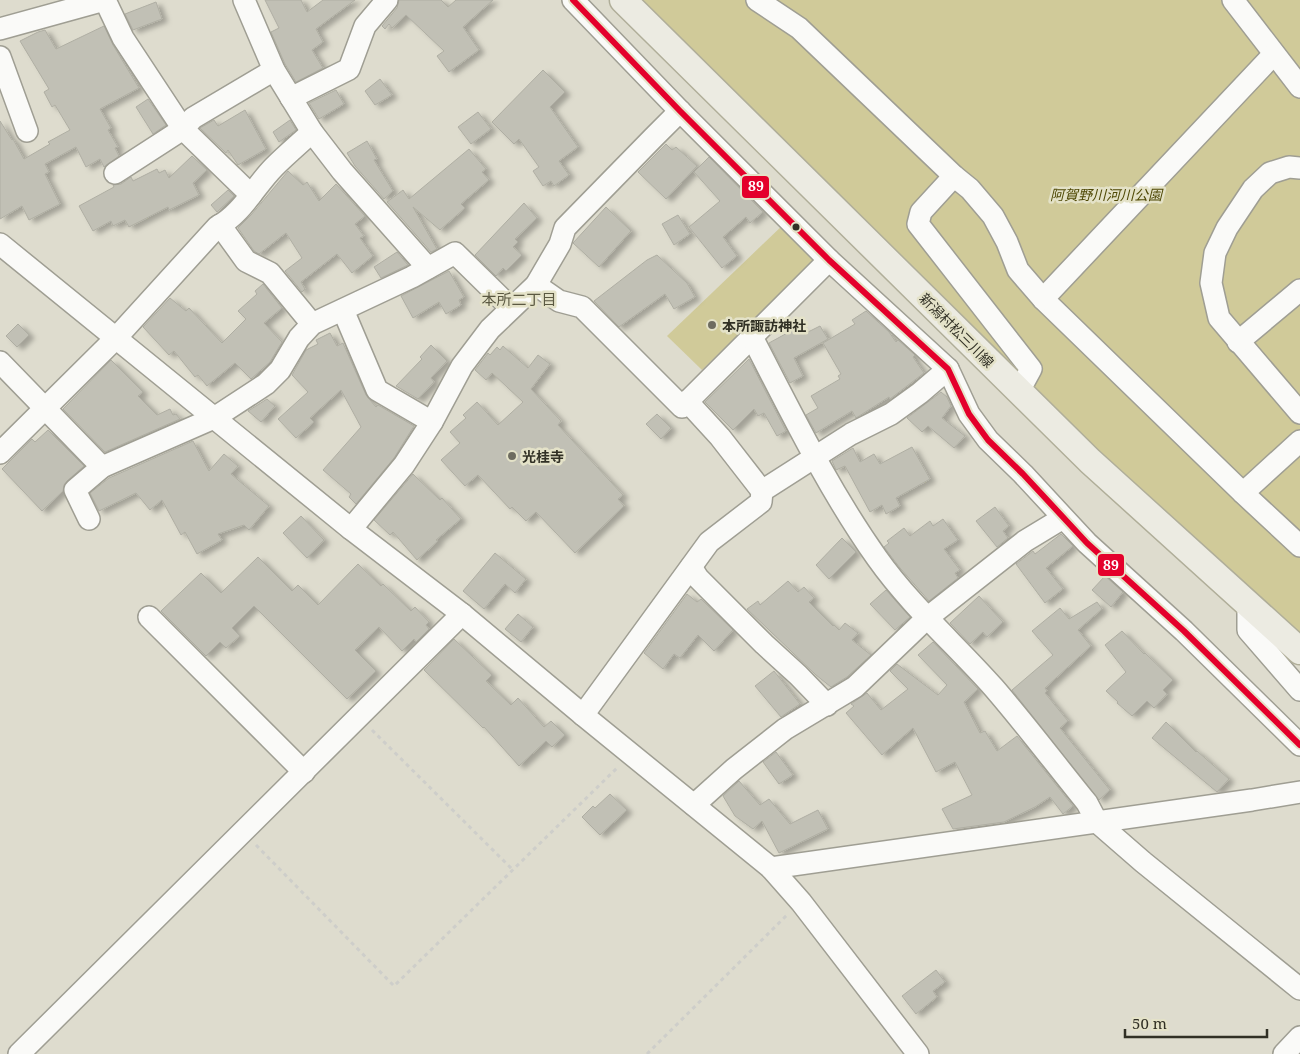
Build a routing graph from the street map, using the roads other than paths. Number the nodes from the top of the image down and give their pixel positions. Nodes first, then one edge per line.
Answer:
1 (105, 0) edge
2 (244, 0) edge
3 (387, 0) edge
4 (573, 0) edge
5 (623, 0) edge
6 (757, 0) edge
7 (1233, 0) edge
8 (34, 9) edge
9 (0, 29) edge
10 (1274, 54) junction
11 (0, 57) edge
12 (274, 70) junction
13 (1300, 87) edge
14 (291, 98) junction
15 (680, 112) junction
16 (183, 128) junction
17 (27, 131) dead end
18 (312, 132) junction
19 (1300, 168) edge
20 (115, 173) dead end
21 (954, 176) junction
22 (251, 195) junction
23 (220, 225) junction
24 (0, 244) edge
25 (829, 260) junction
26 (428, 268) junction
27 (536, 285) junction
28 (1300, 290) edge
29 (1043, 299) junction
30 (512, 308) junction
31 (343, 310) junction
32 (312, 324) junction
33 (752, 337) junction
34 (116, 338) junction
35 (1238, 342) junction
36 (0, 362) edge
37 (948, 369) junction
38 (1019, 391) junction
39 (687, 402) junction
40 (44, 409) junction
41 (1300, 413) edge
42 (214, 418) junction
43 (432, 422) junction
44 (1300, 441) edge
45 (0, 453) edge
46 (815, 457) junction
47 (102, 467) junction
48 (762, 490) junction
49 (1243, 493) junction
50 (1063, 518) junction
51 (90, 519) dead end
52 (351, 529) junction
53 (1300, 546) edge
54 (691, 568) junction
55 (1248, 604) junction
56 (462, 614) junction
57 (149, 617) dead end
58 (926, 618) junction
59 (1300, 651) edge
60 (1300, 690) edge
61 (827, 705) junction
62 (583, 715) junction
63 (1300, 745) edge
64 (304, 772) junction
65 (1300, 792) edge
66 (694, 805) junction
67 (1096, 822) junction
68 (771, 868) junction
69 (1300, 990) edge
70 (1300, 1037) edge
71 (19, 1054) edge
72 (918, 1054) edge
73 (1284, 1054) edge

1 - 8 street
1 - 16 street
2 - 12 street
3 - 14 street
4 - 15 street
5 - 38 main road, 新潟村松三川線
6 - 21 street
7 - 10 street
8 - 9 street
10 - 13 street
10 - 29 street
11 - 17 street
12 - 14 street
12 - 16 street
14 - 18 street
15 - 25 street
15 - 27 street
16 - 20 street
16 - 22 street
18 - 22 street
18 - 26 street
19 - 35 street
21 - 29 street
21 - 38 street
22 - 23 street
23 - 32 street
23 - 34 street
24 - 34 street
25 - 33 street
25 - 37 street
26 - 30 street
26 - 31 street
27 - 30 street
27 - 39 street
28 - 35 street
29 - 49 street
30 - 43 street
31 - 32 street
31 - 43 street
32 - 42 street
33 - 39 street
33 - 46 street
34 - 40 street
34 - 42 street
35 - 41 street
36 - 40 street
37 - 46 street
37 - 50 street
38 - 55 main road, 新潟村松三川線
39 - 48 street
40 - 45 street
40 - 47 street
42 - 47 street
42 - 52 street
43 - 52 street
44 - 49 street
46 - 48 street
46 - 58 street
47 - 51 street
48 - 54 street
49 - 53 street
50 - 58 street
50 - 63 street
52 - 56 street
54 - 61 street
54 - 62 street
55 - 59 main road, 新潟村松三川線
55 - 60 street
56 - 62 street
56 - 64 street
57 - 64 street
58 - 61 street
58 - 67 street
61 - 66 street
62 - 66 street
64 - 71 street
65 - 67 street
66 - 68 street
67 - 68 street
67 - 69 street
68 - 72 street
70 - 73 street

